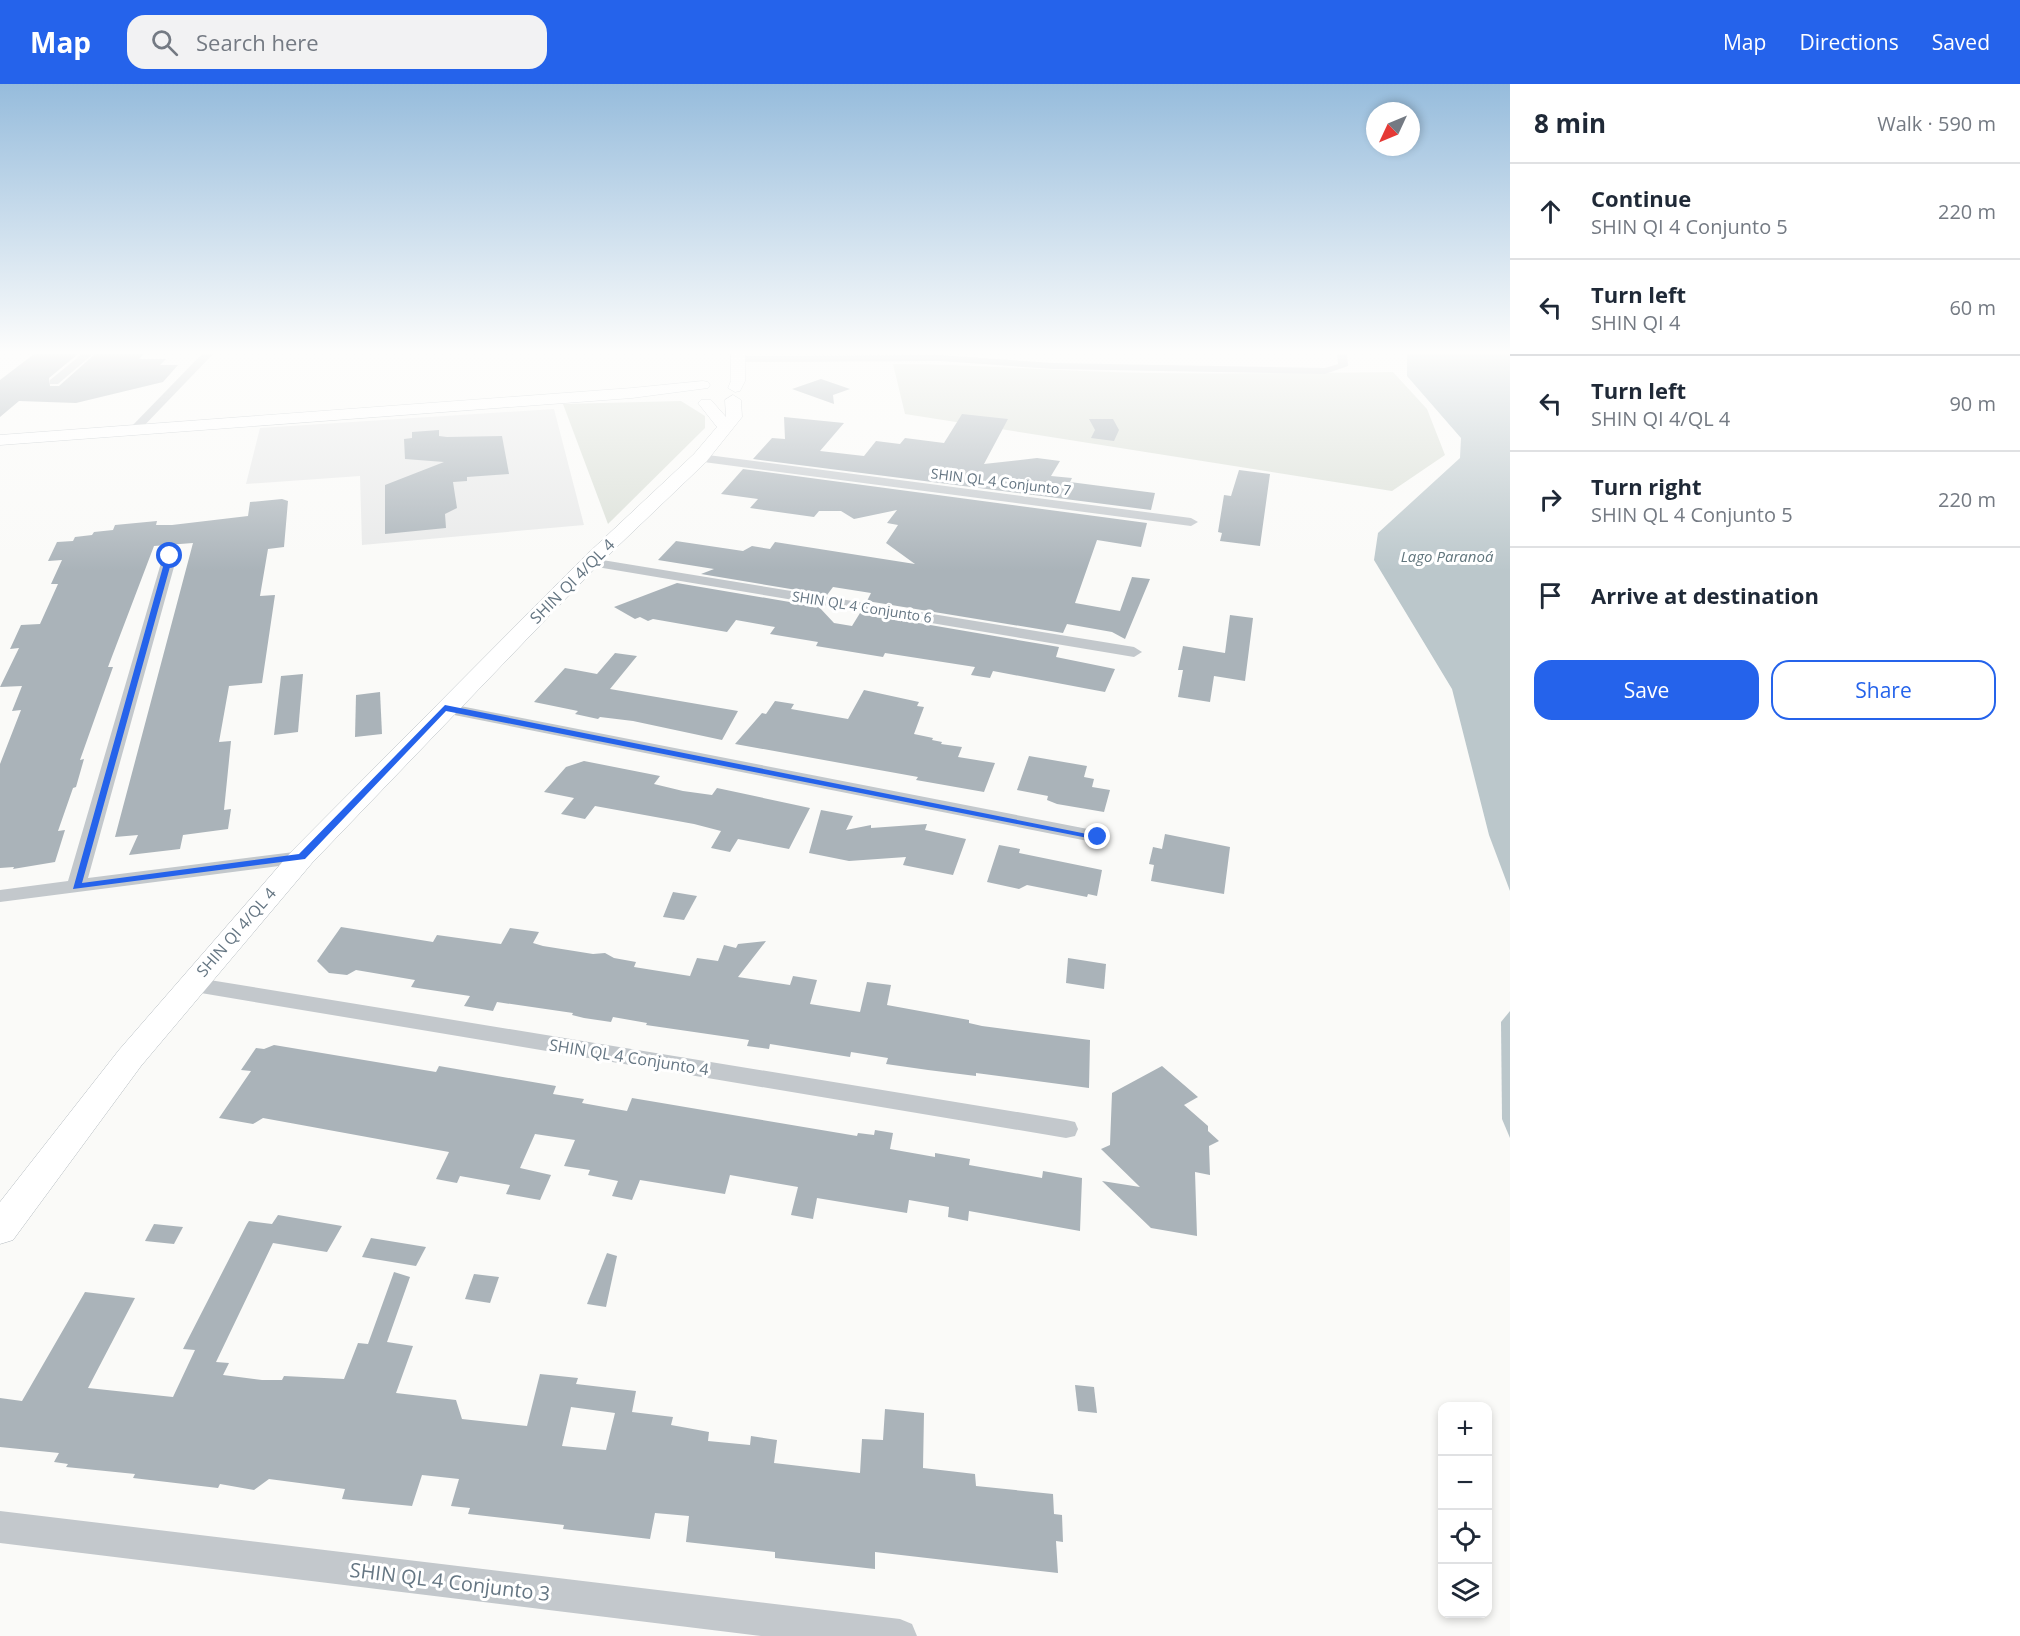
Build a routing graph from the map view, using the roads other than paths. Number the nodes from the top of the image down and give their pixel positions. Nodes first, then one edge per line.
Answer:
1 (137, 426) edge
2 (182, 426) edge
3 (725, 426) edge
4 (134, 430) junction
5 (0, 440) edge
6 (700, 458) junction
7 (1191, 522) dead end
8 (170, 556) dead end
9 (590, 562) junction
10 (1134, 652) dead end
11 (445, 708) junction
12 (1098, 837) dead end
13 (302, 857) junction
14 (76, 887) junction
15 (0, 896) edge
16 (191, 985) junction
17 (1066, 1129) dead end
18 (0, 1229) edge
19 (0, 1527) edge
20 (900, 1636) edge

1 - 4 street
2 - 4 street
3 - 6 street, SHIN QI 4/QL 4
4 - 5 street
6 - 7 street, SHIN QL 4 Conjunto 7
6 - 9 street, SHIN QI 4/QL 4
8 - 14 street
9 - 10 street, SHIN QL 4 Conjunto 6
9 - 11 street, SHIN QI 4/QL 4
11 - 12 street
11 - 13 street, SHIN QI 4/QL 4
13 - 14 street
13 - 16 street, SHIN QI 4/QL 4
14 - 15 street
16 - 17 street, SHIN QL 4 Conjunto 4
16 - 18 street, SHIN QI 4/QL 4
19 - 20 street, SHIN QL 4 Conjunto 3

